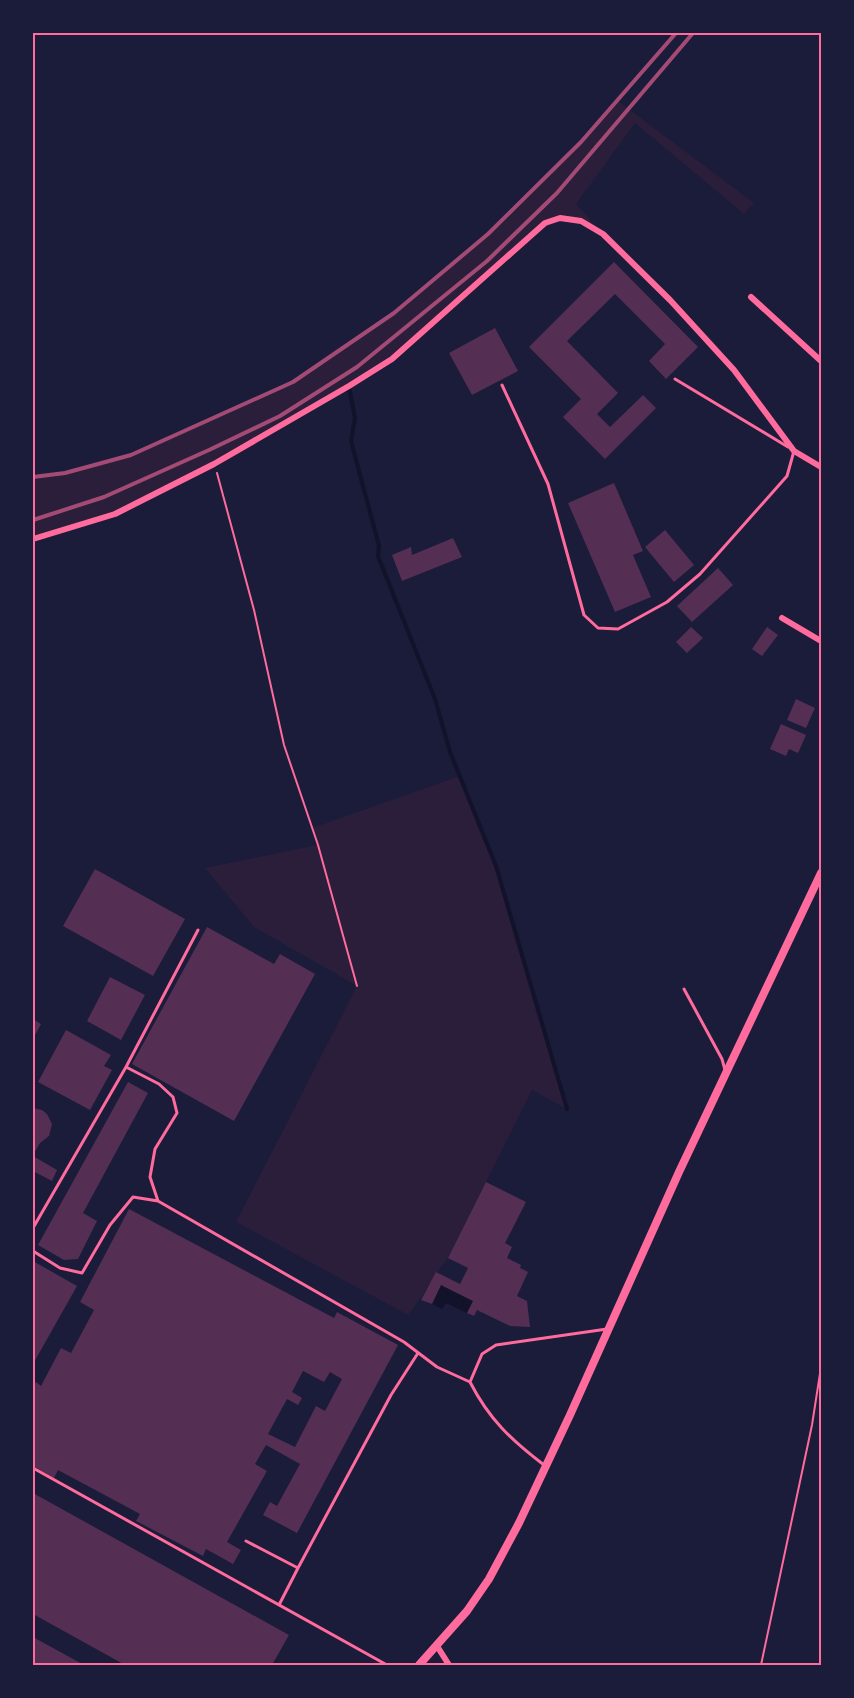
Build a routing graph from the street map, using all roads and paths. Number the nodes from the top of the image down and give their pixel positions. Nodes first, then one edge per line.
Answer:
1 (751, 297) dead end
2 (821, 361) edge
3 (675, 379) dead end
4 (502, 385) dead end
5 (794, 451) junction
6 (214, 464) junction
7 (821, 467) edge
8 (33, 539) edge
9 (782, 618) dead end
10 (821, 641) edge
11 (821, 873) edge
12 (198, 930) dead end
13 (357, 986) dead end
14 (684, 989) dead end
15 (126, 1067) junction
16 (726, 1072) junction
17 (158, 1201) junction
18 (33, 1228) edge
19 (33, 1251) edge
20 (608, 1329) junction
21 (418, 1353) junction
22 (821, 1367) edge
23 (470, 1382) junction
24 (546, 1466) junction
25 (33, 1468) edge
26 (246, 1541) dead end
27 (298, 1568) junction
28 (279, 1605) junction
29 (437, 1646) junction
30 (387, 1665) edge
31 (419, 1665) edge
32 (449, 1665) edge
33 (761, 1665) edge

1 - 2 street
3 - 5 lane
4 - 5 lane
5 - 6 street
5 - 7 street
6 - 8 street
6 - 13 path
9 - 10 street
11 - 16 main road
12 - 15 lane
14 - 16 lane
15 - 17 lane
15 - 18 lane
16 - 20 main road
17 - 19 lane
17 - 21 lane
20 - 23 lane
20 - 24 main road
21 - 23 lane
21 - 27 lane
22 - 33 path
23 - 24 lane
24 - 29 main road
25 - 28 lane
26 - 27 lane
27 - 28 lane
28 - 30 lane
29 - 31 main road
29 - 32 street

